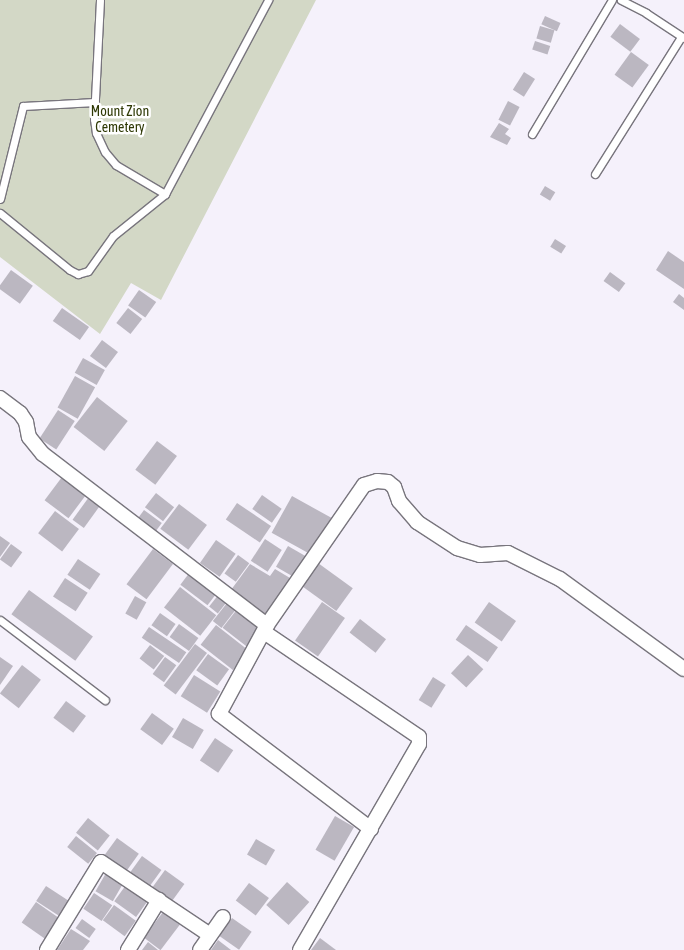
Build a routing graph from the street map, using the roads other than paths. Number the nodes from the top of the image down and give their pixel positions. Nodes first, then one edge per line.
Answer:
1 (100, 0) edge
2 (268, 0) edge
3 (612, 0) edge
4 (621, 0) edge
5 (683, 38) edge
6 (95, 102) junction
7 (532, 134) dead end
8 (594, 174) dead end
9 (165, 194) junction
10 (0, 199) edge
11 (0, 213) edge
12 (0, 398) edge
13 (0, 620) edge
14 (266, 628) junction
15 (684, 670) edge
16 (105, 700) dead end
17 (371, 829) junction
18 (159, 900) junction
19 (223, 917) dead end
20 (210, 936) junction
21 (47, 950) edge
22 (128, 950) edge
23 (200, 950) edge
24 (300, 950) edge

1 - 6 lane
2 - 9 lane
3 - 7 lane
4 - 5 lane
5 - 8 lane
6 - 9 lane
6 - 10 lane
9 - 11 lane
12 - 14 street
13 - 16 lane
14 - 15 street
14 - 17 street
14 - 17 street
17 - 24 street
18 - 20 street
18 - 21 street
18 - 22 street
19 - 20 street
20 - 23 street

